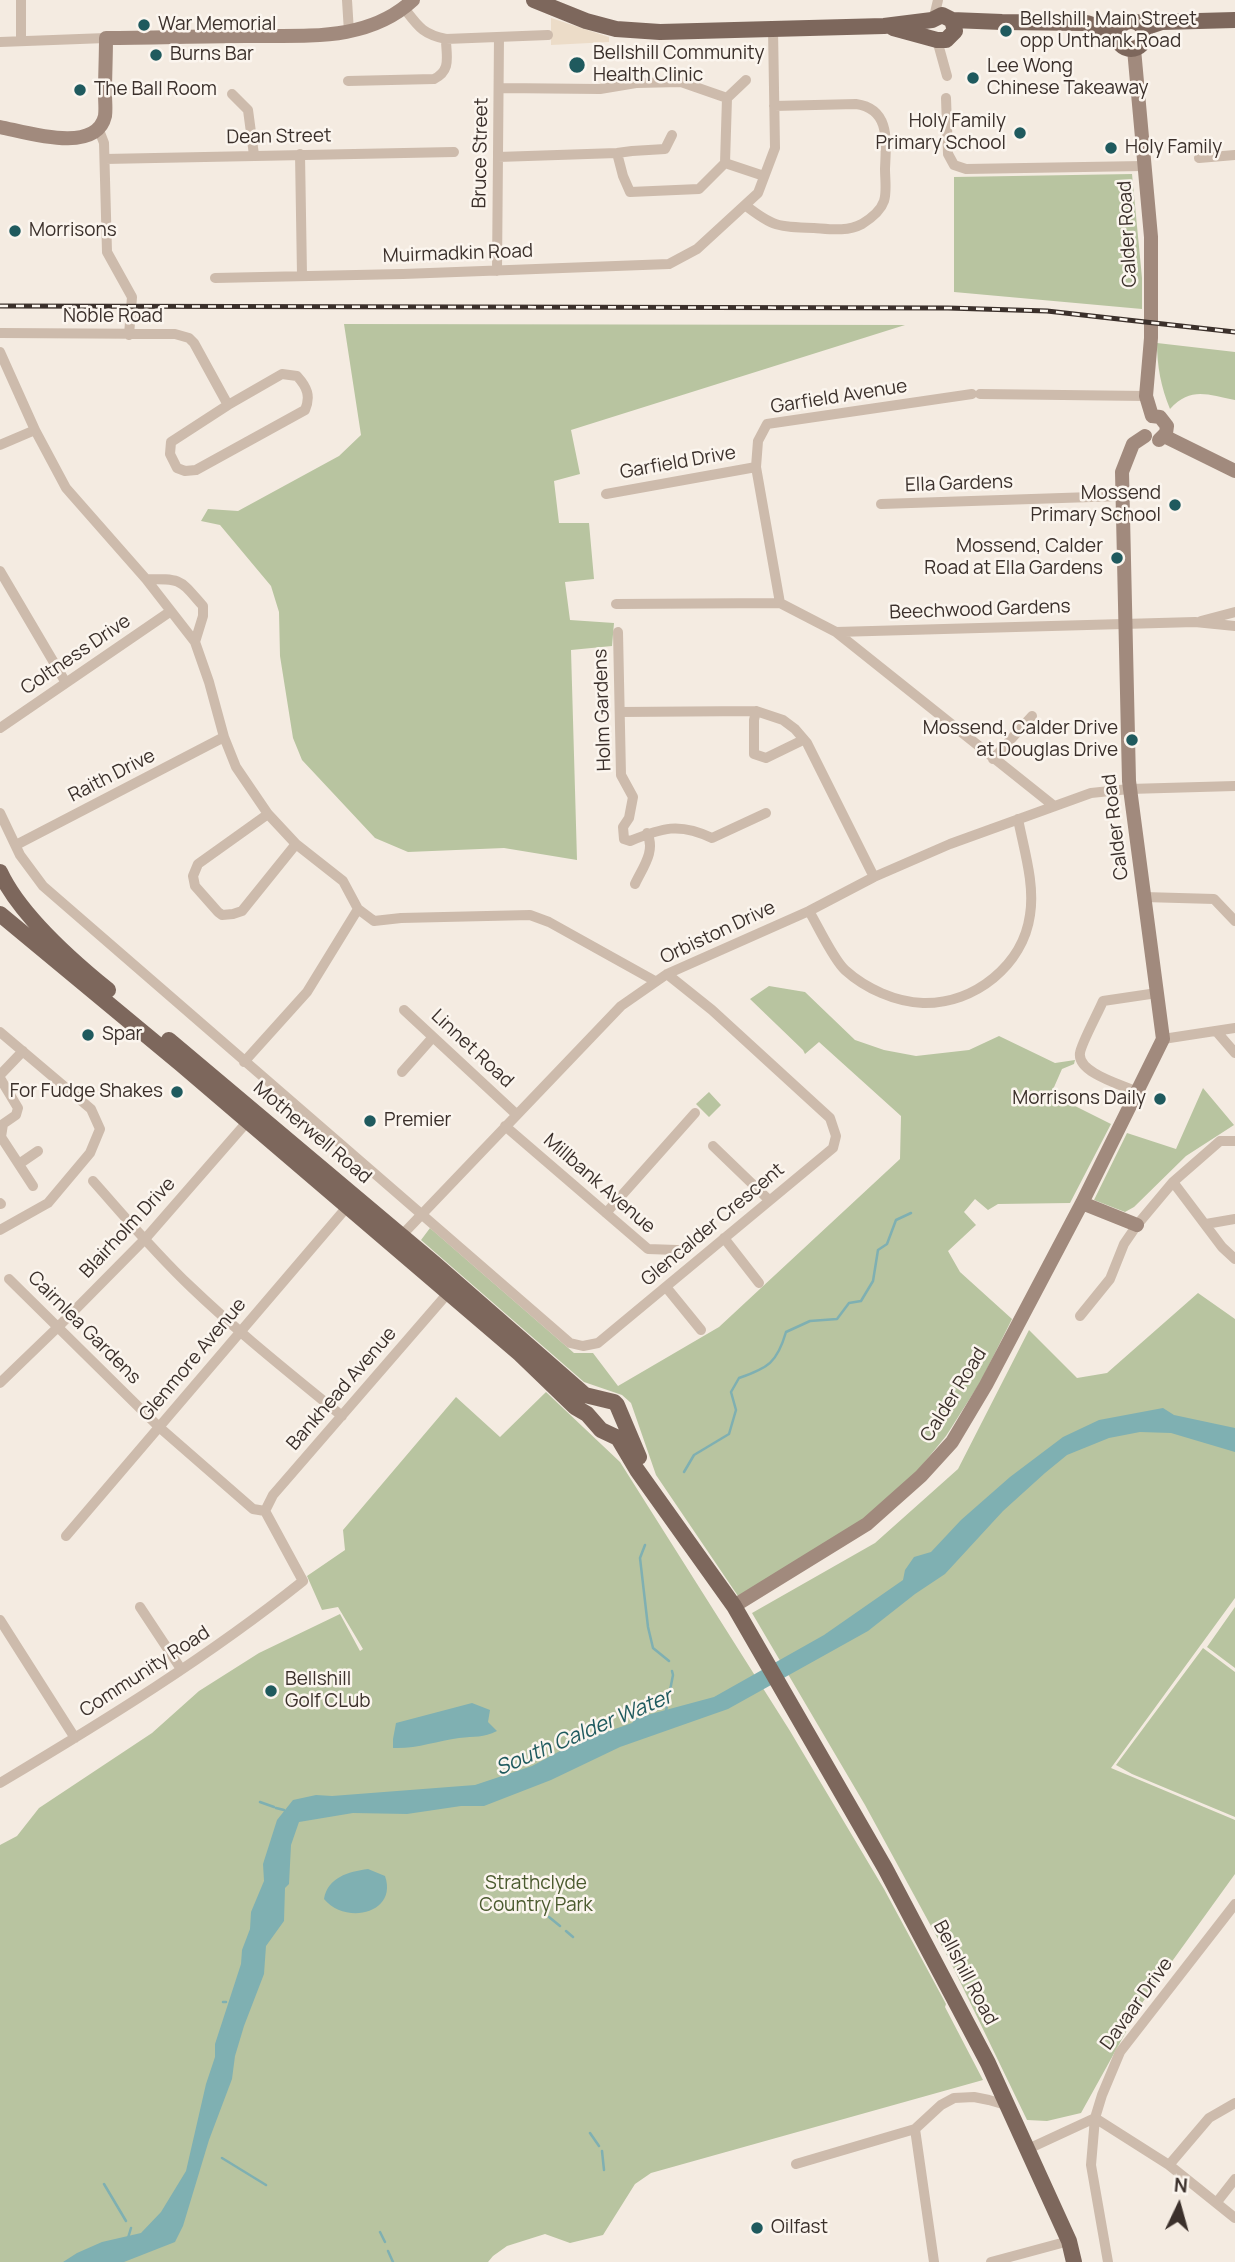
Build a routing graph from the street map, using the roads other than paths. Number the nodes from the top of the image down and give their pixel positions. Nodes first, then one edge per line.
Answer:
1 (21, 0) edge
2 (347, 0) edge
3 (534, 0) edge
4 (938, 0) edge
5 (945, 0) edge
6 (408, 4) edge
7 (1235, 20) edge
8 (943, 28) junction
9 (1144, 28) junction
10 (773, 29) junction
11 (349, 32) junction
12 (1117, 33) junction
13 (548, 35) dead end
14 (499, 37) junction
15 (106, 38) junction
16 (446, 39) junction
17 (21, 40) junction
18 (0, 42) edge
19 (1134, 49) junction
20 (946, 71) dead end
21 (746, 80) dead end
22 (348, 81) dead end
23 (499, 88) junction
24 (232, 94) dead end
25 (727, 98) junction
26 (946, 98) dead end
27 (774, 106) junction
28 (0, 127) edge
29 (99, 130) junction
30 (672, 135) dead end
31 (454, 152) dead end
32 (617, 153) junction
33 (300, 154) junction
34 (254, 155) junction
35 (1235, 155) edge
36 (498, 157) junction
37 (1199, 158) dead end
38 (105, 159) junction
39 (724, 163) junction
40 (1143, 166) junction
41 (764, 176) junction
42 (745, 205) junction
43 (497, 271) junction
44 (302, 275) junction
45 (215, 278) dead end
46 (0, 334) edge
47 (129, 335) junction
48 (0, 352) edge
49 (1146, 396) junction
50 (228, 405) junction
51 (1152, 416) junction
52 (35, 430) junction
53 (1145, 436) junction
54 (1164, 436) junction
55 (0, 445) edge
56 (756, 467) junction
57 (1235, 471) edge
58 (606, 494) dead end
59 (1122, 496) junction
60 (881, 504) dead end
61 (0, 571) edge
62 (146, 579) junction
63 (780, 603) junction
64 (616, 604) dead end
65 (171, 611) junction
66 (1235, 612) edge
67 (1195, 622) junction
68 (1124, 624) junction
69 (1235, 626) edge
70 (618, 632) dead end
71 (836, 632) junction
72 (195, 642) junction
73 (66, 684) junction
74 (756, 711) junction
75 (620, 712) junction
76 (1032, 716) dead end
77 (0, 728) edge
78 (224, 737) junction
79 (803, 740) junction
80 (993, 758) junction
81 (1235, 786) edge
82 (1129, 789) junction
83 (1054, 806) junction
84 (0, 813) edge
85 (766, 813) dead end
86 (268, 814) junction
87 (1018, 819) junction
88 (648, 833) junction
89 (296, 844) junction
90 (16, 845) junction
91 (874, 877) junction
92 (2, 883) edge
93 (635, 884) dead end
94 (1144, 897) junction
95 (358, 909) junction
96 (809, 911) junction
97 (0, 914) edge
98 (1235, 921) edge
99 (667, 974) junction
100 (655, 981) junction
101 (1157, 993) junction
102 (404, 1010) dead end
103 (1235, 1028) edge
104 (1216, 1031) junction
105 (0, 1032) edge
106 (433, 1037) junction
107 (1163, 1039) junction
108 (23, 1051) junction
109 (1235, 1053) edge
110 (244, 1062) junction
111 (402, 1072) dead end
112 (0, 1076) edge
113 (1137, 1092) junction
114 (695, 1113) dead end
115 (516, 1114) junction
116 (247, 1122) junction
117 (505, 1126) junction
118 (1235, 1141) edge
119 (713, 1146) dead end
120 (38, 1152) dead end
121 (19, 1164) junction
122 (93, 1181) dead end
123 (1173, 1182) junction
124 (33, 1186) dead end
125 (769, 1200) junction
126 (1082, 1203) junction
127 (347, 1207) junction
128 (606, 1213) junction
129 (420, 1215) junction
130 (1235, 1219) edge
131 (1206, 1224) junction
132 (1136, 1225) junction
133 (0, 1230) edge
134 (402, 1235) junction
135 (724, 1238) junction
136 (145, 1239) junction
137 (677, 1250) dead end
138 (1235, 1259) edge
139 (9, 1279) dead end
140 (759, 1283) dead end
141 (666, 1287) junction
142 (448, 1293) junction
143 (1080, 1316) dead end
144 (58, 1327) junction
145 (701, 1330) dead end
146 (240, 1331) junction
147 (0, 1383) edge
148 (603, 1401) junction
149 (342, 1416) junction
150 (622, 1416) junction
151 (591, 1418) junction
152 (159, 1427) junction
153 (607, 1432) junction
154 (646, 1480) junction
155 (265, 1511) junction
156 (66, 1536) dead end
157 (734, 1606) junction
158 (140, 1607) dead end
159 (0, 1620) edge
160 (181, 1669) junction
161 (75, 1738) junction
162 (0, 1783) edge
163 (1235, 1904) edge
164 (1235, 2103) edge
165 (1006, 2105) junction
166 (1095, 2118) junction
167 (915, 2129) junction
168 (1028, 2149) junction
169 (796, 2164) dead end
170 (1169, 2165) junction
171 (1235, 2179) edge
172 (1217, 2202) junction
173 (1235, 2218) edge
174 (1069, 2241) junction
175 (934, 2262) edge
176 (991, 2262) edge
177 (1074, 2262) edge
178 (1108, 2262) edge

1 - 17 street
2 - 11 street
3 - 10 main road
4 - 8 street
5 - 8 street
6 - 11 street
6 - 16 street
7 - 9 main road
8 - 10 main road
8 - 12 main road
8 - 20 street
9 - 12 main road
9 - 19 main road
10 - 27 street, Muirmadkin Road
11 - 15 street
12 - 19 main road
13 - 14 street
14 - 16 street
14 - 23 street, Bruce Street
15 - 17 street
15 - 29 street
16 - 22 street
17 - 18 street
19 - 40 street, Calder Road
21 - 25 street
23 - 25 street
23 - 36 street, Bruce Street
24 - 34 street
25 - 39 street
26 - 40 street
27 - 41 street, Muirmadkin Road
27 - 42 street
28 - 29 street
29 - 38 street
30 - 32 street
31 - 33 street, Dean Street
32 - 36 street
32 - 39 street
33 - 34 street, Dean Street
33 - 44 street
34 - 38 street, Dean Street
35 - 37 street
36 - 43 street, Bruce Street
38 - 47 street
39 - 41 street
40 - 49 street, Calder Road
41 - 42 street, Muirmadkin Road
42 - 43 street, Muirmadkin Road
43 - 44 street, Muirmadkin Road
44 - 45 street, Muirmadkin Road
46 - 47 street, Noble Road
47 - 50 street, Noble Road
48 - 52 street
49 - 51 street, Calder Road
49 - 56 street, Garfield Avenue
50 - 50 street
51 - 53 street
51 - 54 street
52 - 55 street
52 - 62 street
53 - 54 street
53 - 59 street, Calder Road
54 - 57 street
56 - 58 street, Garfield Drive
56 - 63 street, Garfield Avenue
59 - 60 street, Ella Gardens
59 - 68 street, Calder Road
61 - 73 street
62 - 65 street
62 - 72 street
63 - 64 street
63 - 71 street, Beechwood Gardens
65 - 72 street
65 - 73 street, Coltness Drive
66 - 67 street
67 - 68 street, Beechwood Gardens
67 - 69 street
68 - 71 street, Beechwood Gardens
68 - 82 street, Calder Road
70 - 75 street, Holm Gardens
71 - 80 street, Beechwood Gardens
72 - 78 street
73 - 77 street, Coltness Drive
74 - 75 street
74 - 79 street
74 - 79 street
75 - 88 street, Holm Gardens
76 - 80 street
78 - 86 street
78 - 90 street, Raith Drive
79 - 91 street
80 - 83 street, Beechwood Gardens
81 - 82 street, Orbiston Drive
82 - 83 street, Orbiston Drive
82 - 94 street, Calder Road
83 - 87 street, Orbiston Drive
84 - 90 street, Motherwell Road
85 - 88 street, Holm Gardens
86 - 89 street
86 - 89 street
87 - 91 street, Orbiston Drive
87 - 96 street
88 - 93 street
89 - 95 street
90 - 110 street, Motherwell Road
91 - 96 street, Orbiston Drive
92 - 134 main road, Motherwell Road
94 - 98 street
94 - 101 street, Calder Road
95 - 100 street
95 - 110 street
96 - 99 street, Orbiston Drive
97 - 116 main road, Motherwell Road
99 - 100 street, Orbiston Drive
99 - 125 street, Glencalder Crescent
100 - 115 street, Orbiston Drive
101 - 107 street, Calder Road
101 - 113 street
102 - 106 street, Linnet Road
103 - 104 street
104 - 107 street
104 - 109 street
105 - 108 street
106 - 111 street
106 - 115 street, Linnet Road
107 - 113 street, Calder Road
108 - 112 street
108 - 133 street
110 - 129 street, Motherwell Road
112 - 121 street
113 - 126 street, Calder Road
114 - 128 street
115 - 117 street, Orbiston Drive
116 - 127 main road, Motherwell Road
116 - 136 street, Blairholm Drive
117 - 128 street, Millbank Avenue
117 - 129 street, Orbiston Drive
118 - 123 street
119 - 125 street
120 - 121 street
121 - 124 street
122 - 136 street
123 - 131 street
123 - 132 street
125 - 135 street, Glencalder Crescent
126 - 132 street
126 - 157 street, Calder Road
127 - 142 main road, Motherwell Road
127 - 146 street, Glenmore Avenue
128 - 137 street, Millbank Avenue
129 - 134 street, Orbiston Drive
129 - 141 street, Glencalder Crescent
130 - 131 street
131 - 138 street
132 - 143 street
134 - 148 main road, Motherwell Road
135 - 140 street
135 - 141 street, Glencalder Crescent
136 - 144 street, Blairholm Drive
136 - 146 street
139 - 144 street, Cairnlea Gardens
141 - 145 street
142 - 149 street, Bankhead Avenue
142 - 151 main road, Motherwell Road
144 - 147 street, Blairholm Drive
144 - 152 street, Cairnlea Gardens
146 - 149 street
146 - 152 street, Glenmore Avenue
148 - 150 main road
148 - 151 main road
149 - 155 street, Bankhead Avenue
150 - 153 main road
150 - 154 main road
151 - 153 main road
152 - 155 street, Cairnlea Gardens
152 - 156 street, Glenmore Avenue
153 - 154 main road, Bellshill Road
154 - 157 main road, Bellshill Road
155 - 160 street, Community Road
157 - 165 main road, Bellshill Road
158 - 160 street
159 - 161 street
160 - 161 street, Community Road
161 - 162 street, Community Road
163 - 166 street, Davaar Drive
164 - 170 street
165 - 167 street
165 - 168 main road, Bellshill Road
166 - 168 street
166 - 170 street
166 - 178 street, Davaar Drive
167 - 169 street
167 - 175 street
168 - 174 main road, Bellshill Road
170 - 172 street
171 - 172 street
172 - 173 street
174 - 176 street
174 - 177 main road, Bellshill Road

